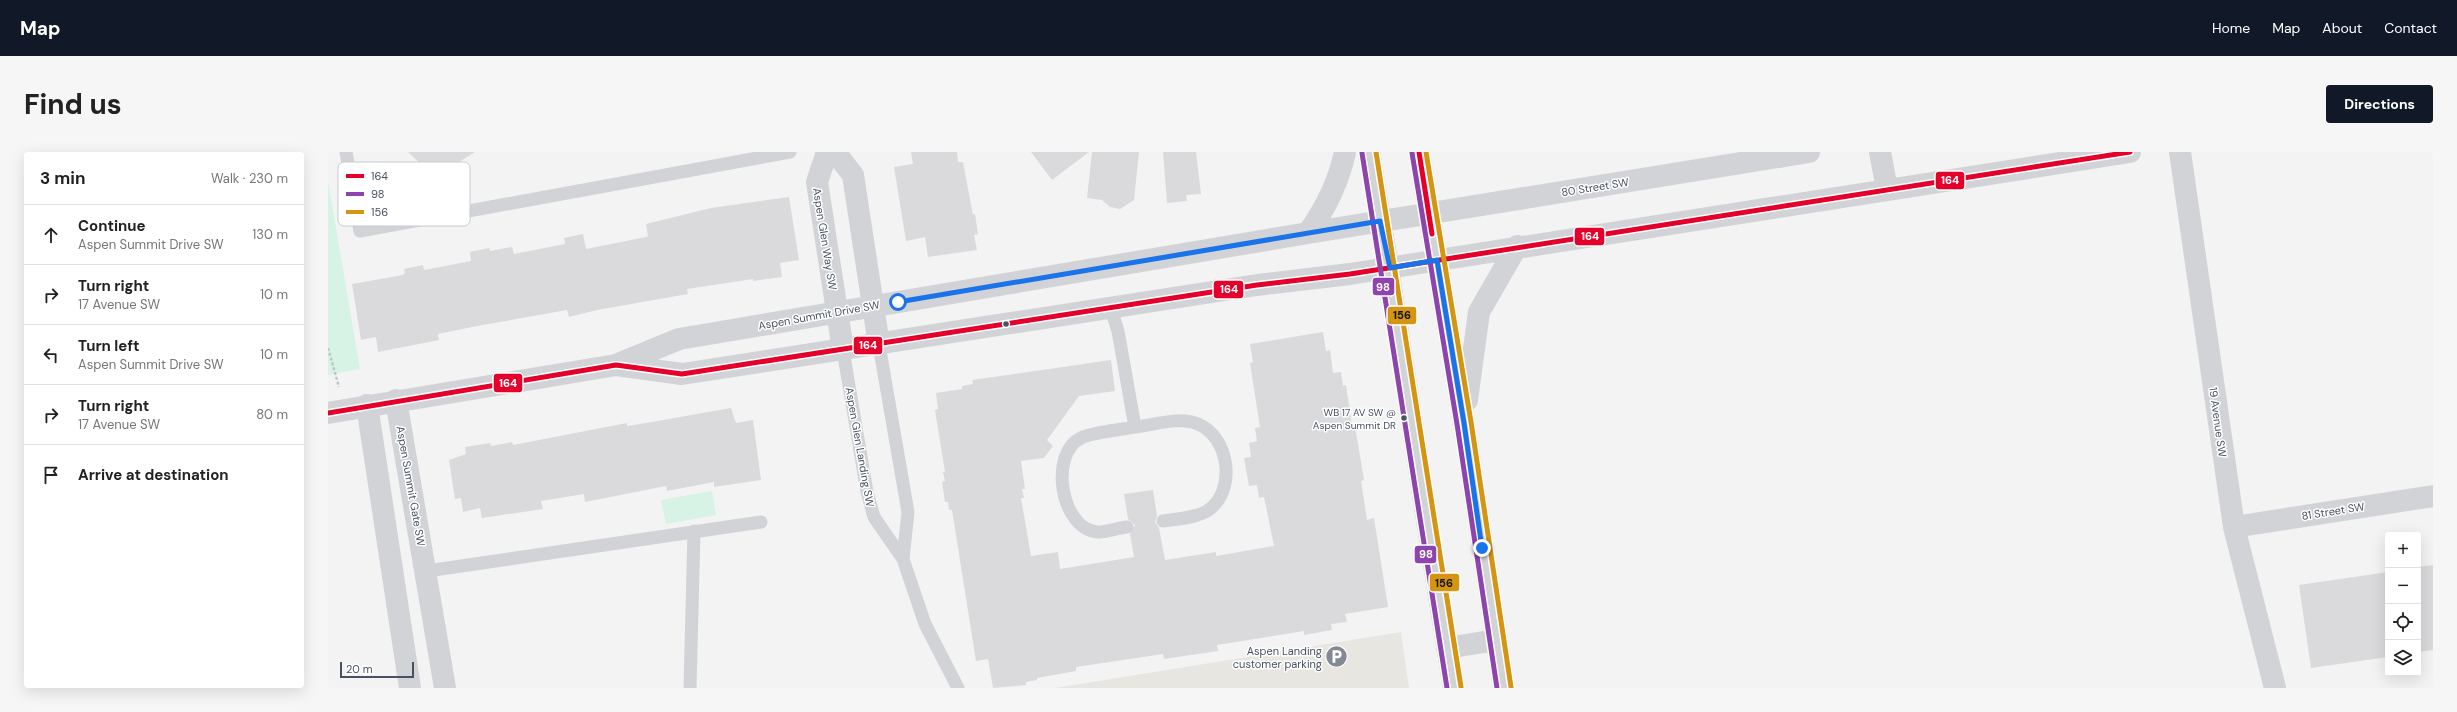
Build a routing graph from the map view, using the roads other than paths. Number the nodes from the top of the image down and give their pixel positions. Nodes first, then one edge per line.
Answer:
1 (346, 152) edge
2 (790, 152) edge
3 (827, 152) edge
4 (835, 152) edge
5 (1345, 152) edge
6 (1369, 152) edge
7 (1419, 152) edge
8 (1809, 152) edge
9 (1880, 152) edge
10 (2130, 152) edge
11 (2180, 152) edge
12 (348, 162) edge
13 (1887, 189) junction
14 (470, 211) edge
15 (1429, 214) junction
16 (1380, 221) junction
17 (359, 226) edge
18 (387, 226) edge
19 (1308, 233) junction
20 (1517, 246) junction
21 (1437, 260) junction
22 (1390, 268) junction
23 (874, 306) junction
24 (1111, 309) junction
25 (836, 312) junction
26 (880, 345) junction
27 (843, 350) junction
28 (616, 365) junction
29 (396, 400) junction
30 (367, 405) junction
31 (328, 413) edge
32 (1464, 423) junction
33 (1135, 427) junction
34 (2433, 496) edge
35 (1163, 521) dead end
36 (761, 522) dead end
37 (1127, 527) dead end
38 (2234, 527) junction
39 (694, 531) junction
40 (903, 559) junction
41 (426, 571) junction
42 (394, 577) junction
43 (1496, 640) junction
44 (1447, 648) junction
45 (410, 688) edge
46 (445, 688) edge
47 (690, 688) edge
48 (958, 688) edge
49 (1454, 688) edge
50 (1504, 688) edge
51 (2275, 688) edge

1 - 12 lane
2 - 14 lane
3 - 25 street, Aspen Glen Way SW
4 - 23 street
5 - 19 street
6 - 16 street
7 - 15 street
8 - 15 street, 80 Street SW
9 - 13 street
10 - 13 street
11 - 38 street, 19 Avenue SW
13 - 20 street
15 - 16 street, 80 Street SW
15 - 21 street
16 - 19 street, Aspen Summit Drive SW
16 - 22 street
17 - 18 lane
19 - 23 street, Aspen Summit Drive SW
20 - 21 street
20 - 32 street
21 - 22 street, Aspen Summit Drive SW
21 - 32 street
22 - 24 street, Aspen Summit Drive SW
22 - 44 street
23 - 25 street, Aspen Summit Drive SW
23 - 26 street
24 - 26 street, Aspen Summit Drive SW
24 - 33 lane
25 - 27 street, Aspen Glen Way SW
25 - 28 street, Aspen Summit Drive SW
26 - 27 street, Aspen Summit Drive SW
26 - 40 lane, Aspen Glen Landing SW
27 - 28 street, Aspen Summit Drive SW
27 - 40 lane, Aspen Glen Landing SW
28 - 29 street, Aspen Summit Drive SW
29 - 30 street, Aspen Summit Drive SW
29 - 41 street, Aspen Summit Gate SW
30 - 31 street, Aspen Summit Drive SW
30 - 42 street
32 - 43 street
33 - 35 lane
33 - 37 lane
34 - 38 street, 81 Street SW
36 - 39 lane
38 - 51 street, 19 Avenue SW
39 - 41 lane
39 - 47 lane
40 - 48 lane, Aspen Glen Landing SW
41 - 42 street
41 - 46 street, Aspen Summit Gate SW
42 - 45 street
43 - 44 street
43 - 50 street
44 - 49 street

